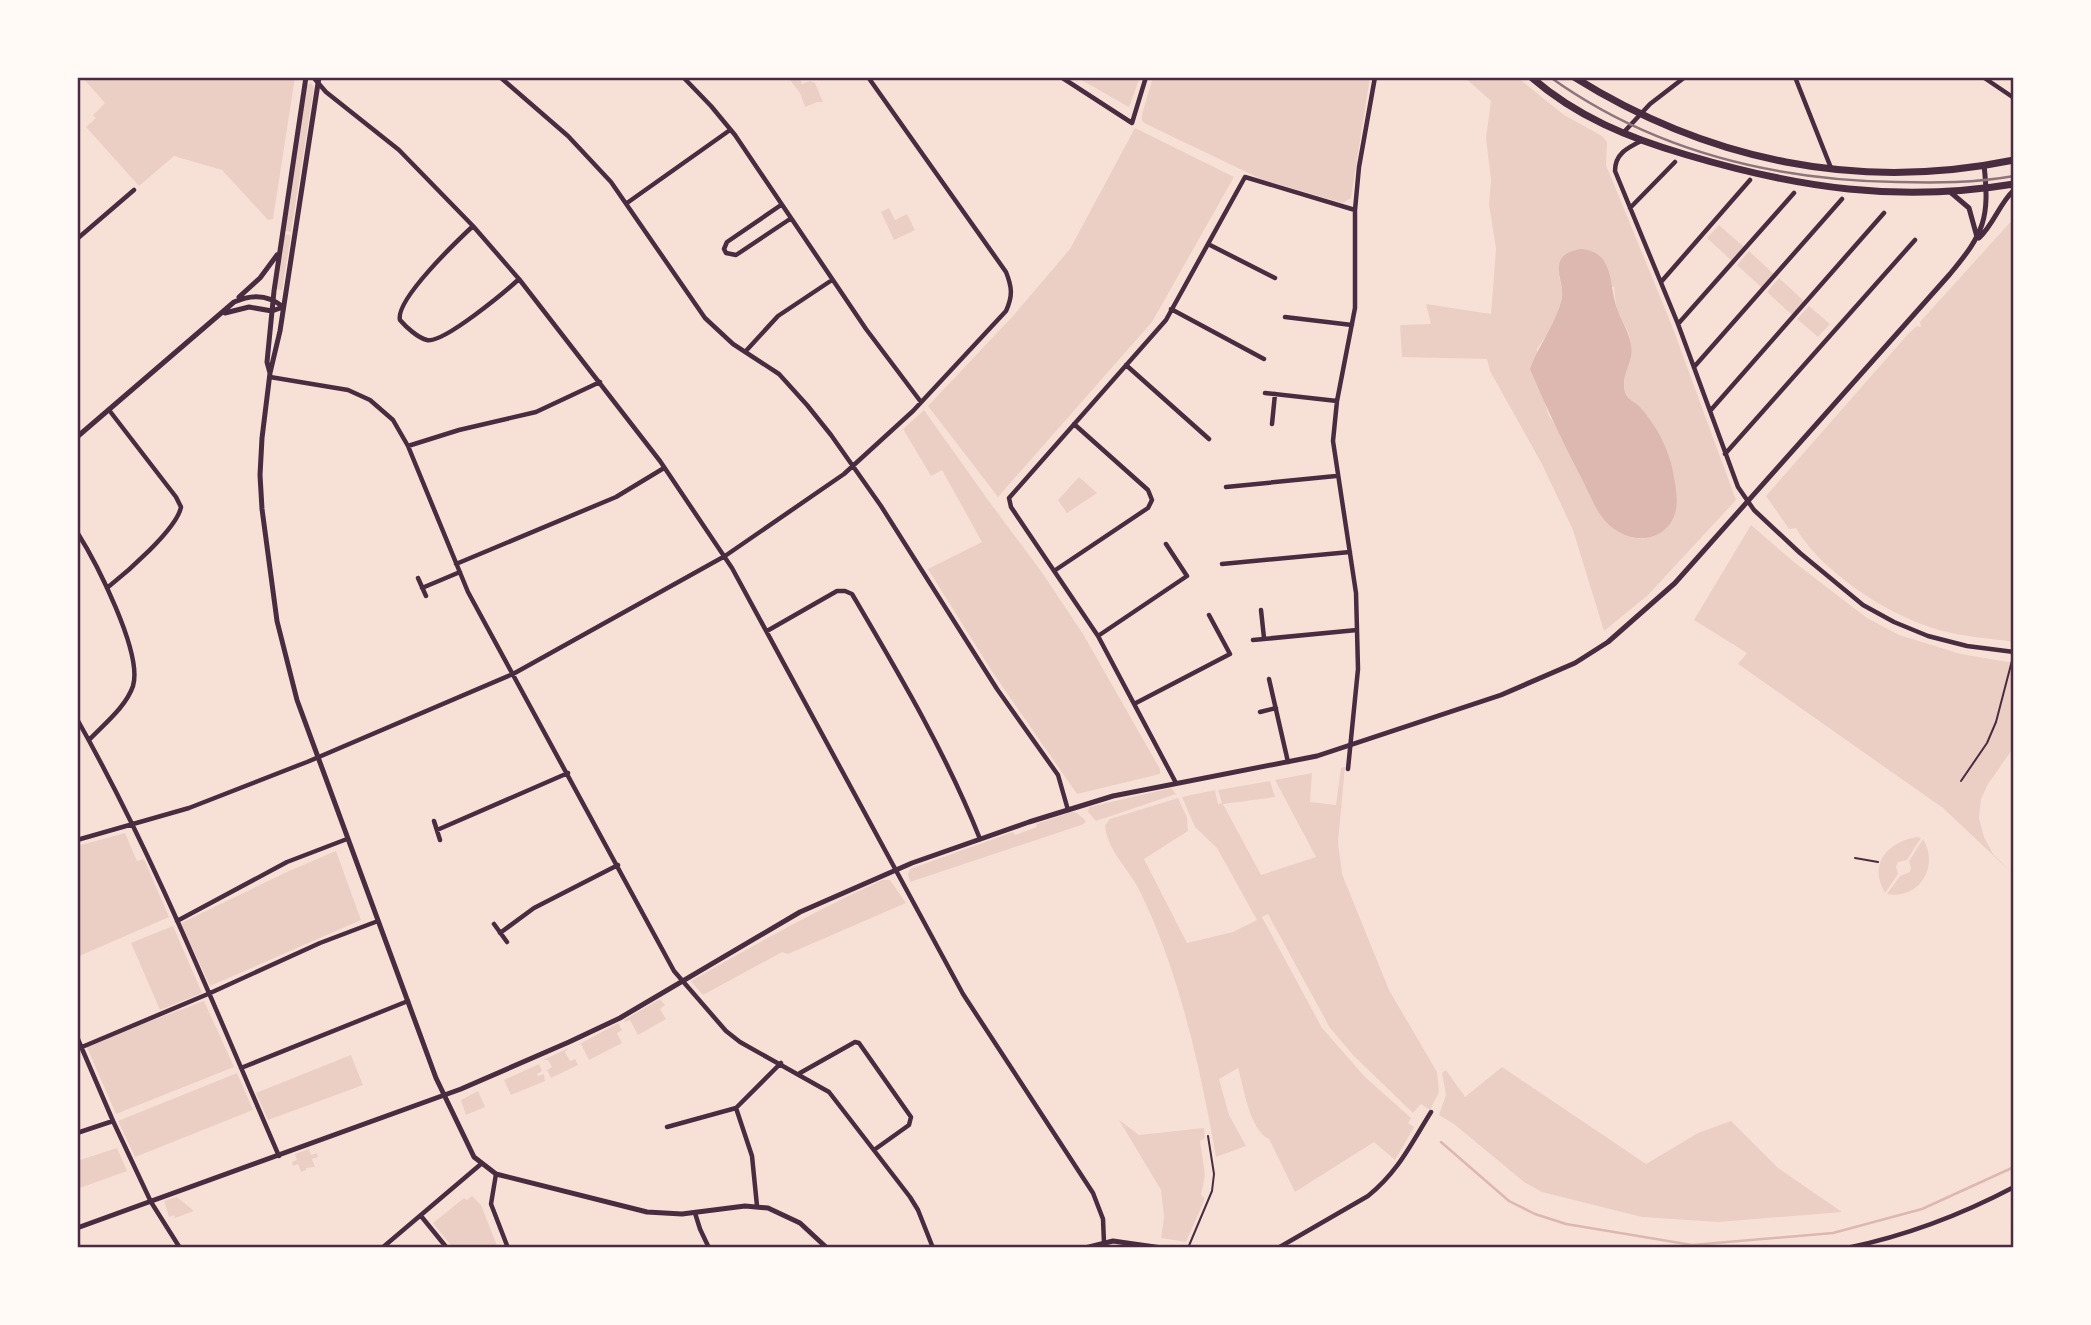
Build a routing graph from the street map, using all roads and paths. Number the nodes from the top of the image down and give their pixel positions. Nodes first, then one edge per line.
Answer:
1 (306, 77) edge
2 (500, 77) edge
3 (682, 77) edge
4 (868, 77) edge
5 (1061, 77) edge
6 (1146, 77) edge
7 (1375, 77) edge
8 (1531, 77) edge
9 (1574, 77) edge
10 (1685, 77) edge
11 (1794, 77) edge
12 (1983, 77) edge
13 (316, 79) edge
14 (2014, 98) edge
15 (1639, 114) junction
16 (730, 130) junction
17 (1622, 134) junction
18 (1642, 141) junction
19 (2014, 160) edge
20 (1675, 162) dead end
21 (1984, 165) junction
22 (1831, 169) junction
23 (1750, 180) dead end
24 (2014, 184) edge
25 (1986, 189) junction
26 (134, 190) dead end
27 (2014, 190) edge
28 (1948, 191) junction
29 (1794, 192) dead end
30 (1842, 199) dead end
31 (627, 203) junction
32 (781, 205) junction
33 (1630, 208) junction
34 (1355, 210) junction
35 (1884, 213) dead end
36 (790, 219) junction
37 (473, 226) junction
38 (77, 239) edge
39 (1915, 240) dead end
40 (1977, 240) junction
41 (1208, 243) junction
42 (279, 253) junction
43 (1275, 278) dead end
44 (519, 279) junction
45 (832, 280) junction
46 (1661, 282) junction
47 (273, 299) junction
48 (234, 302) junction
49 (283, 307) junction
50 (1171, 309) junction
51 (272, 310) junction
52 (222, 314) junction
53 (1285, 317) dead end
54 (1678, 324) junction
55 (1353, 325) junction
56 (745, 352) junction
57 (1264, 359) dead end
58 (1126, 365) junction
59 (1694, 367) junction
60 (270, 375) junction
61 (600, 382) junction
62 (1265, 393) dead end
63 (1275, 394) junction
64 (1337, 401) junction
65 (921, 402) junction
66 (109, 410) junction
67 (1710, 411) junction
68 (1074, 424) junction
69 (1272, 424) dead end
70 (77, 438) edge
71 (1209, 439) dead end
72 (408, 446) junction
73 (1726, 454) junction
74 (853, 466) junction
75 (664, 468) junction
76 (1337, 476) junction
77 (1226, 487) dead end
78 (1748, 502) junction
79 (77, 532) edge
80 (1166, 544) dead end
81 (1350, 552) junction
82 (725, 556) junction
83 (456, 564) junction
84 (1222, 564) dead end
85 (1054, 571) junction
86 (460, 572) junction
87 (418, 578) dead end
88 (107, 588) junction
89 (422, 588) junction
90 (426, 596) dead end
91 (1261, 610) dead end
92 (1209, 615) dead end
93 (1357, 630) junction
94 (767, 631) junction
95 (1098, 636) junction
96 (1264, 638) junction
97 (1253, 640) dead end
98 (2014, 652) edge
99 (513, 674) junction
100 (1269, 679) dead end
101 (1135, 704) junction
102 (1276, 708) junction
103 (1260, 712) dead end
104 (77, 719) edge
105 (89, 740) junction
106 (1351, 745) junction
107 (317, 757) junction
108 (1288, 763) junction
109 (1348, 769) dead end
110 (568, 773) junction
111 (1961, 781) dead end
112 (1176, 783) junction
113 (1068, 810) junction
114 (434, 821) dead end
115 (131, 825) junction
116 (437, 830) junction
117 (347, 839) junction
118 (981, 839) junction
119 (77, 840) edge
120 (440, 840) dead end
121 (1855, 858) dead end
122 (1878, 862) dead end
123 (618, 865) junction
124 (896, 869) junction
125 (177, 921) junction
126 (378, 921) junction
127 (494, 924) dead end
128 (500, 933) junction
129 (507, 942) dead end
130 (681, 982) junction
131 (208, 994) junction
132 (408, 1002) junction
133 (77, 1037) edge
134 (82, 1047) junction
135 (781, 1063) junction
136 (241, 1068) junction
137 (800, 1073) junction
138 (444, 1095) junction
139 (736, 1108) junction
140 (1431, 1112) dead end
141 (113, 1121) junction
142 (667, 1127) dead end
143 (77, 1133) edge
144 (1208, 1136) dead end
145 (874, 1150) junction
146 (279, 1156) junction
147 (481, 1164) junction
148 (496, 1174) junction
149 (2014, 1187) edge
150 (151, 1202) junction
151 (757, 1206) junction
152 (695, 1213) junction
153 (421, 1215) junction
154 (77, 1228) edge
155 (1104, 1242) junction
156 (180, 1248) edge
157 (382, 1248) edge
158 (446, 1248) edge
159 (508, 1248) edge
160 (709, 1248) edge
161 (827, 1248) edge
162 (933, 1248) edge
163 (1085, 1248) edge
164 (1162, 1248) edge
165 (1188, 1248) edge
166 (1278, 1248) edge
167 (1847, 1248) edge

1 - 42 street
2 - 31 street
3 - 16 street
4 - 65 street
5 - 6 street
7 - 34 street
8 - 17 main road
9 - 15 main road
10 - 15 street
11 - 22 street
12 - 14 street
13 - 37 street
13 - 49 street
15 - 17 street
15 - 22 main road
16 - 31 street
16 - 32 street
17 - 18 main road
18 - 28 main road
18 - 33 street
19 - 21 main road
20 - 33 street
21 - 22 main road
21 - 25 street
23 - 46 street
24 - 25 main road
25 - 28 main road
25 - 40 street
26 - 38 street
27 - 40 street
28 - 40 street
29 - 54 street
30 - 59 street
31 - 56 street
32 - 36 street
32 - 36 street
33 - 46 street
34 - 41 street
34 - 55 street
35 - 67 street
36 - 45 street
37 - 44 street
37 - 44 street
39 - 73 street
40 - 78 street
41 - 43 street
41 - 50 street
42 - 47 street
42 - 48 street
44 - 61 street
45 - 56 street
45 - 65 street
46 - 54 street
47 - 48 street
47 - 49 street
47 - 51 street
48 - 52 street
49 - 51 street
49 - 60 street
50 - 57 street
50 - 58 street
51 - 52 street
51 - 60 street
52 - 66 street
53 - 55 street
54 - 59 street
55 - 64 street
56 - 74 street
58 - 68 street
58 - 71 street
59 - 67 street
60 - 72 street
60 - 107 street
61 - 72 street
61 - 75 street
62 - 63 street
63 - 64 street
63 - 69 street
64 - 76 street
65 - 74 street
66 - 70 street
66 - 88 street
67 - 73 street
68 - 85 street
68 - 85 street
72 - 83 street
73 - 78 street
74 - 82 street
74 - 113 street
75 - 82 street
75 - 83 street
76 - 77 street
76 - 81 street
78 - 98 street
78 - 106 street
79 - 88 street
80 - 95 street
81 - 84 street
81 - 93 street
82 - 94 street
82 - 99 street
83 - 86 street
85 - 95 street
86 - 89 street
86 - 99 street
87 - 89 street
88 - 105 street
89 - 90 street
91 - 96 street
92 - 101 street
93 - 96 street
93 - 106 street
94 - 118 street
94 - 124 street
95 - 101 street
96 - 97 street
98 - 111 lane
99 - 107 street
99 - 110 street
100 - 102 street
101 - 112 street
102 - 103 street
102 - 108 street
104 - 105 street
105 - 115 street
106 - 108 street
106 - 109 street
107 - 115 street
107 - 117 street
108 - 112 street
110 - 116 street
110 - 123 street
112 - 113 street
113 - 118 street
114 - 116 street
115 - 119 street
115 - 125 street
116 - 120 street
117 - 125 street
117 - 126 street
118 - 124 street
121 - 122 lane
123 - 128 street
123 - 130 street
124 - 130 street
124 - 155 street
125 - 131 street
126 - 131 street
126 - 132 street
127 - 128 street
128 - 129 street
130 - 135 street
130 - 138 street
131 - 134 street
131 - 136 street
132 - 136 street
132 - 138 street
133 - 134 street
134 - 141 street
135 - 137 street
135 - 139 street
136 - 146 street
137 - 145 street
137 - 145 street
138 - 146 street
138 - 147 street
139 - 142 street
139 - 151 street
140 - 166 street
141 - 143 street
141 - 150 street
144 - 165 lane
145 - 162 street
146 - 150 street
147 - 148 street
147 - 153 street
148 - 152 street
148 - 159 street
149 - 167 street
150 - 154 street
150 - 156 street
151 - 152 street
151 - 161 street
152 - 160 street
153 - 157 street
153 - 158 street
155 - 163 street
155 - 164 street

